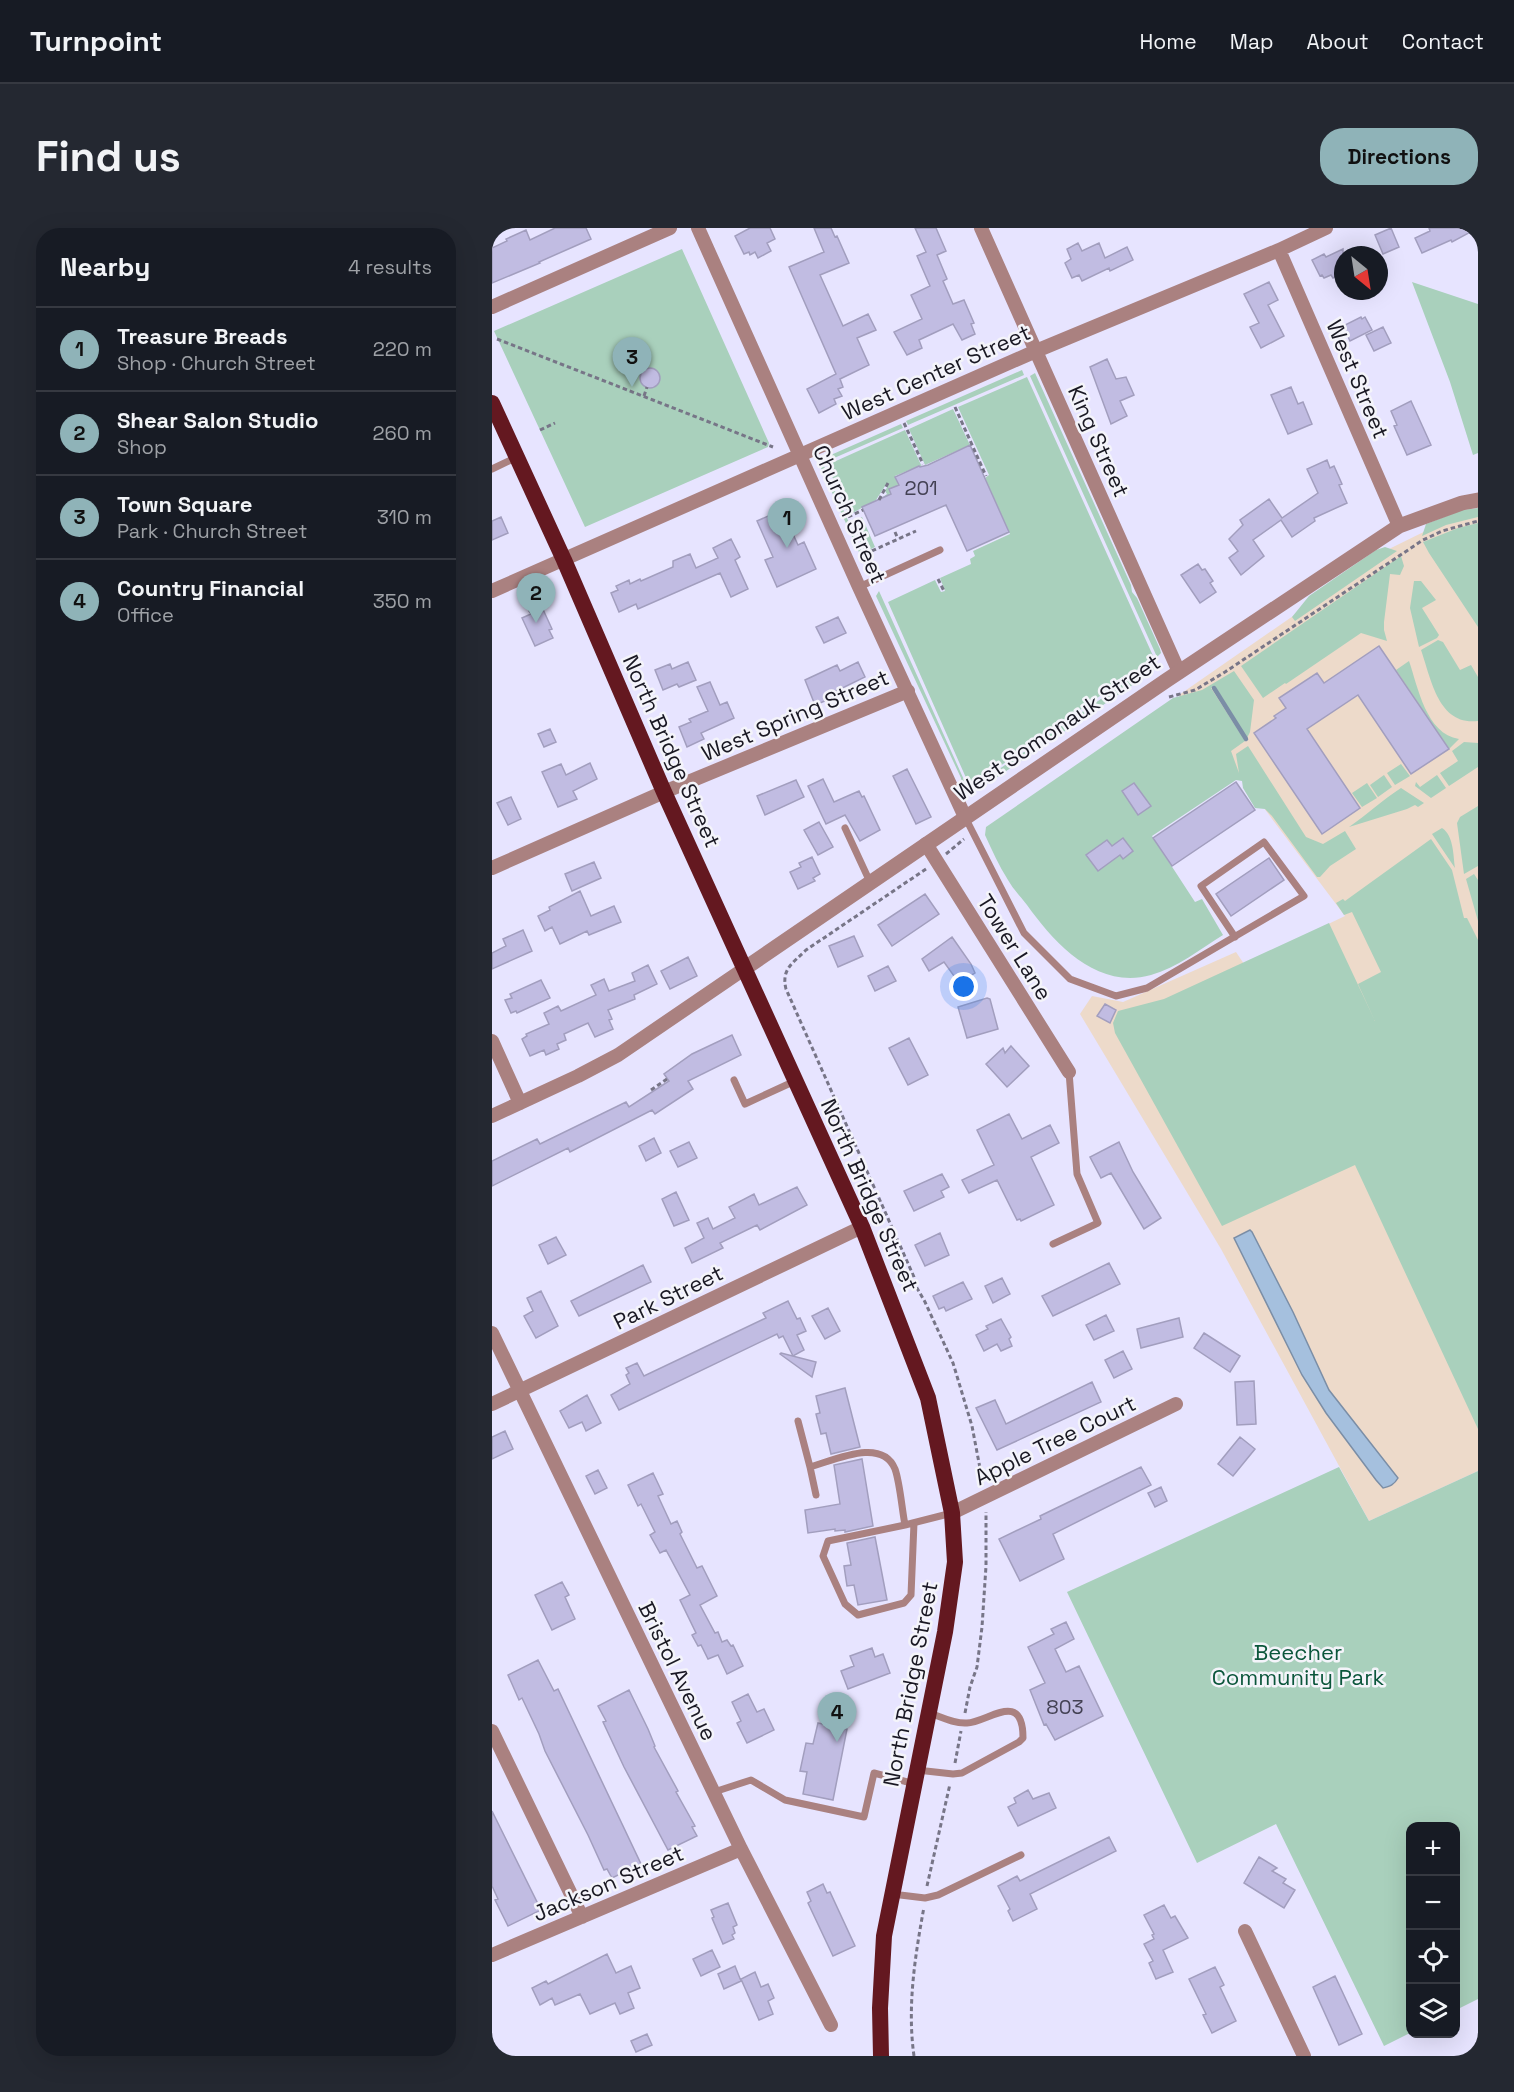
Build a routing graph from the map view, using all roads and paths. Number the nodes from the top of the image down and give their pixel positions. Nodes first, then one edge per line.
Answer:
1 (670, 228) edge
2 (698, 228) edge
3 (981, 228) edge
4 (1326, 228) edge
5 (1280, 249) junction
6 (492, 307) edge
7 (497, 339) dead end
8 (1036, 351) junction
9 (647, 387) dead end
10 (644, 396) junction
11 (492, 403) edge
12 (955, 406) dead end
13 (555, 423) dead end
14 (906, 428) dead end
15 (540, 430) dead end
16 (773, 447) dead end
17 (800, 454) junction
18 (517, 457) junction
19 (923, 464) dead end
20 (492, 469) edge
21 (986, 476) dead end
22 (888, 483) dead end
23 (879, 500) dead end
24 (1478, 500) edge
25 (863, 510) dead end
26 (848, 517) dead end
27 (1478, 521) edge
28 (1399, 526) junction
29 (916, 531) dead end
30 (895, 532) dead end
31 (898, 539) junction
32 (940, 550) dead end
33 (865, 554) dead end
34 (564, 560) junction
35 (938, 579) dead end
36 (859, 586) junction
37 (492, 591) edge
38 (944, 591) dead end
39 (1179, 672) junction
40 (908, 691) junction
41 (1167, 698) dead end
42 (664, 792) junction
43 (965, 817) junction
44 (845, 828) dead end
45 (960, 843) dead end
46 (926, 844) junction
47 (952, 848) dead end
48 (492, 868) edge
49 (927, 868) dead end
50 (870, 882) junction
51 (1235, 937) junction
52 (744, 969) junction
53 (786, 989) junction
54 (782, 991) dead end
55 (492, 1041) edge
56 (1068, 1072) joint
57 (667, 1079) dead end
58 (734, 1080) dead end
59 (795, 1082) junction
60 (651, 1090) dead end
61 (520, 1103) junction
62 (492, 1116) edge
63 (862, 1227) junction
64 (1053, 1244) dead end
65 (492, 1333) edge
66 (520, 1392) junction
67 (492, 1404) edge
68 (1176, 1404) dead end
69 (798, 1421) dead end
70 (810, 1467) junction
71 (982, 1476) dead end
72 (816, 1495) dead end
73 (952, 1513) junction
74 (987, 1516) dead end
75 (914, 1523) junction
76 (905, 1526) junction
77 (929, 1713) junction
78 (963, 1724) junction
79 (492, 1731) edge
80 (952, 1774) junction
81 (916, 1777) junction
82 (713, 1792) junction
83 (741, 1849) junction
84 (1021, 1854) dead end
85 (892, 1894) junction
86 (925, 1898) junction
87 (582, 1917) junction
88 (1245, 1931) dead end
89 (492, 1955) edge
90 (831, 2025) dead end
91 (881, 2056) edge
92 (914, 2056) edge
93 (1304, 2056) edge

1 - 6 street
2 - 17 street, Church Street
3 - 8 street, King Street
4 - 5 street, West Center Street
5 - 8 street, West Center Street
5 - 28 street, West Street
7 - 10 path
8 - 17 street, West Center Street
8 - 39 street, King Street
9 - 10 path
10 - 16 path
11 - 18 highway, North Bridge Street
12 - 21 path
13 - 15 path
14 - 19 path
17 - 34 street, West Center Street
17 - 36 street, Church Street
18 - 20 lane
18 - 34 highway, North Bridge Street
22 - 23 path
24 - 28 street, West Somonauk Street
25 - 26 path
27 - 41 path
28 - 39 street, West Somonauk Street
29 - 31 path
30 - 31 path
31 - 33 path
32 - 36 lane
34 - 37 street, West Center Street
34 - 42 highway, North Bridge Street
35 - 38 path
36 - 40 street, Church Street
39 - 43 street, West Somonauk Street
40 - 42 street, West Spring Street
40 - 43 street, Church Street
42 - 48 street, West Spring Street
42 - 52 highway, North Bridge Street
43 - 46 street, West Somonauk Street
43 - 51 lane
44 - 50 lane
45 - 47 path
46 - 50 street, West Somonauk Street
46 - 56 street, Tower Lane
49 - 53 path
50 - 52 street, West Somonauk Street
51 - 51 lane
52 - 59 highway, North Bridge Street
52 - 61 street
53 - 54 path
53 - 71 path
55 - 61 street
56 - 64 lane
57 - 60 path
58 - 59 lane
59 - 63 highway, North Bridge Street
61 - 62 street
63 - 66 street, Park Street
63 - 73 highway, North Bridge Street
65 - 66 street, Bristol Avenue
66 - 67 street, Park Street
66 - 82 street, Bristol Avenue
68 - 73 street, Apple Tree Court
69 - 70 lane
70 - 72 lane
70 - 76 lane
73 - 75 lane
73 - 77 highway, North Bridge Street
74 - 78 path
75 - 76 lane
75 - 76 lane
77 - 78 lane
77 - 81 highway, North Bridge Street
78 - 80 path
78 - 80 lane
79 - 87 street
80 - 81 lane
80 - 86 path
81 - 82 lane
81 - 85 highway, North Bridge Street
82 - 83 street, Bristol Avenue
83 - 87 street, Jackson Street
83 - 90 street, Bristol Avenue
84 - 86 lane
85 - 86 lane
85 - 91 highway, North Bridge Street
86 - 92 path
87 - 89 street, Jackson Street
88 - 93 street

